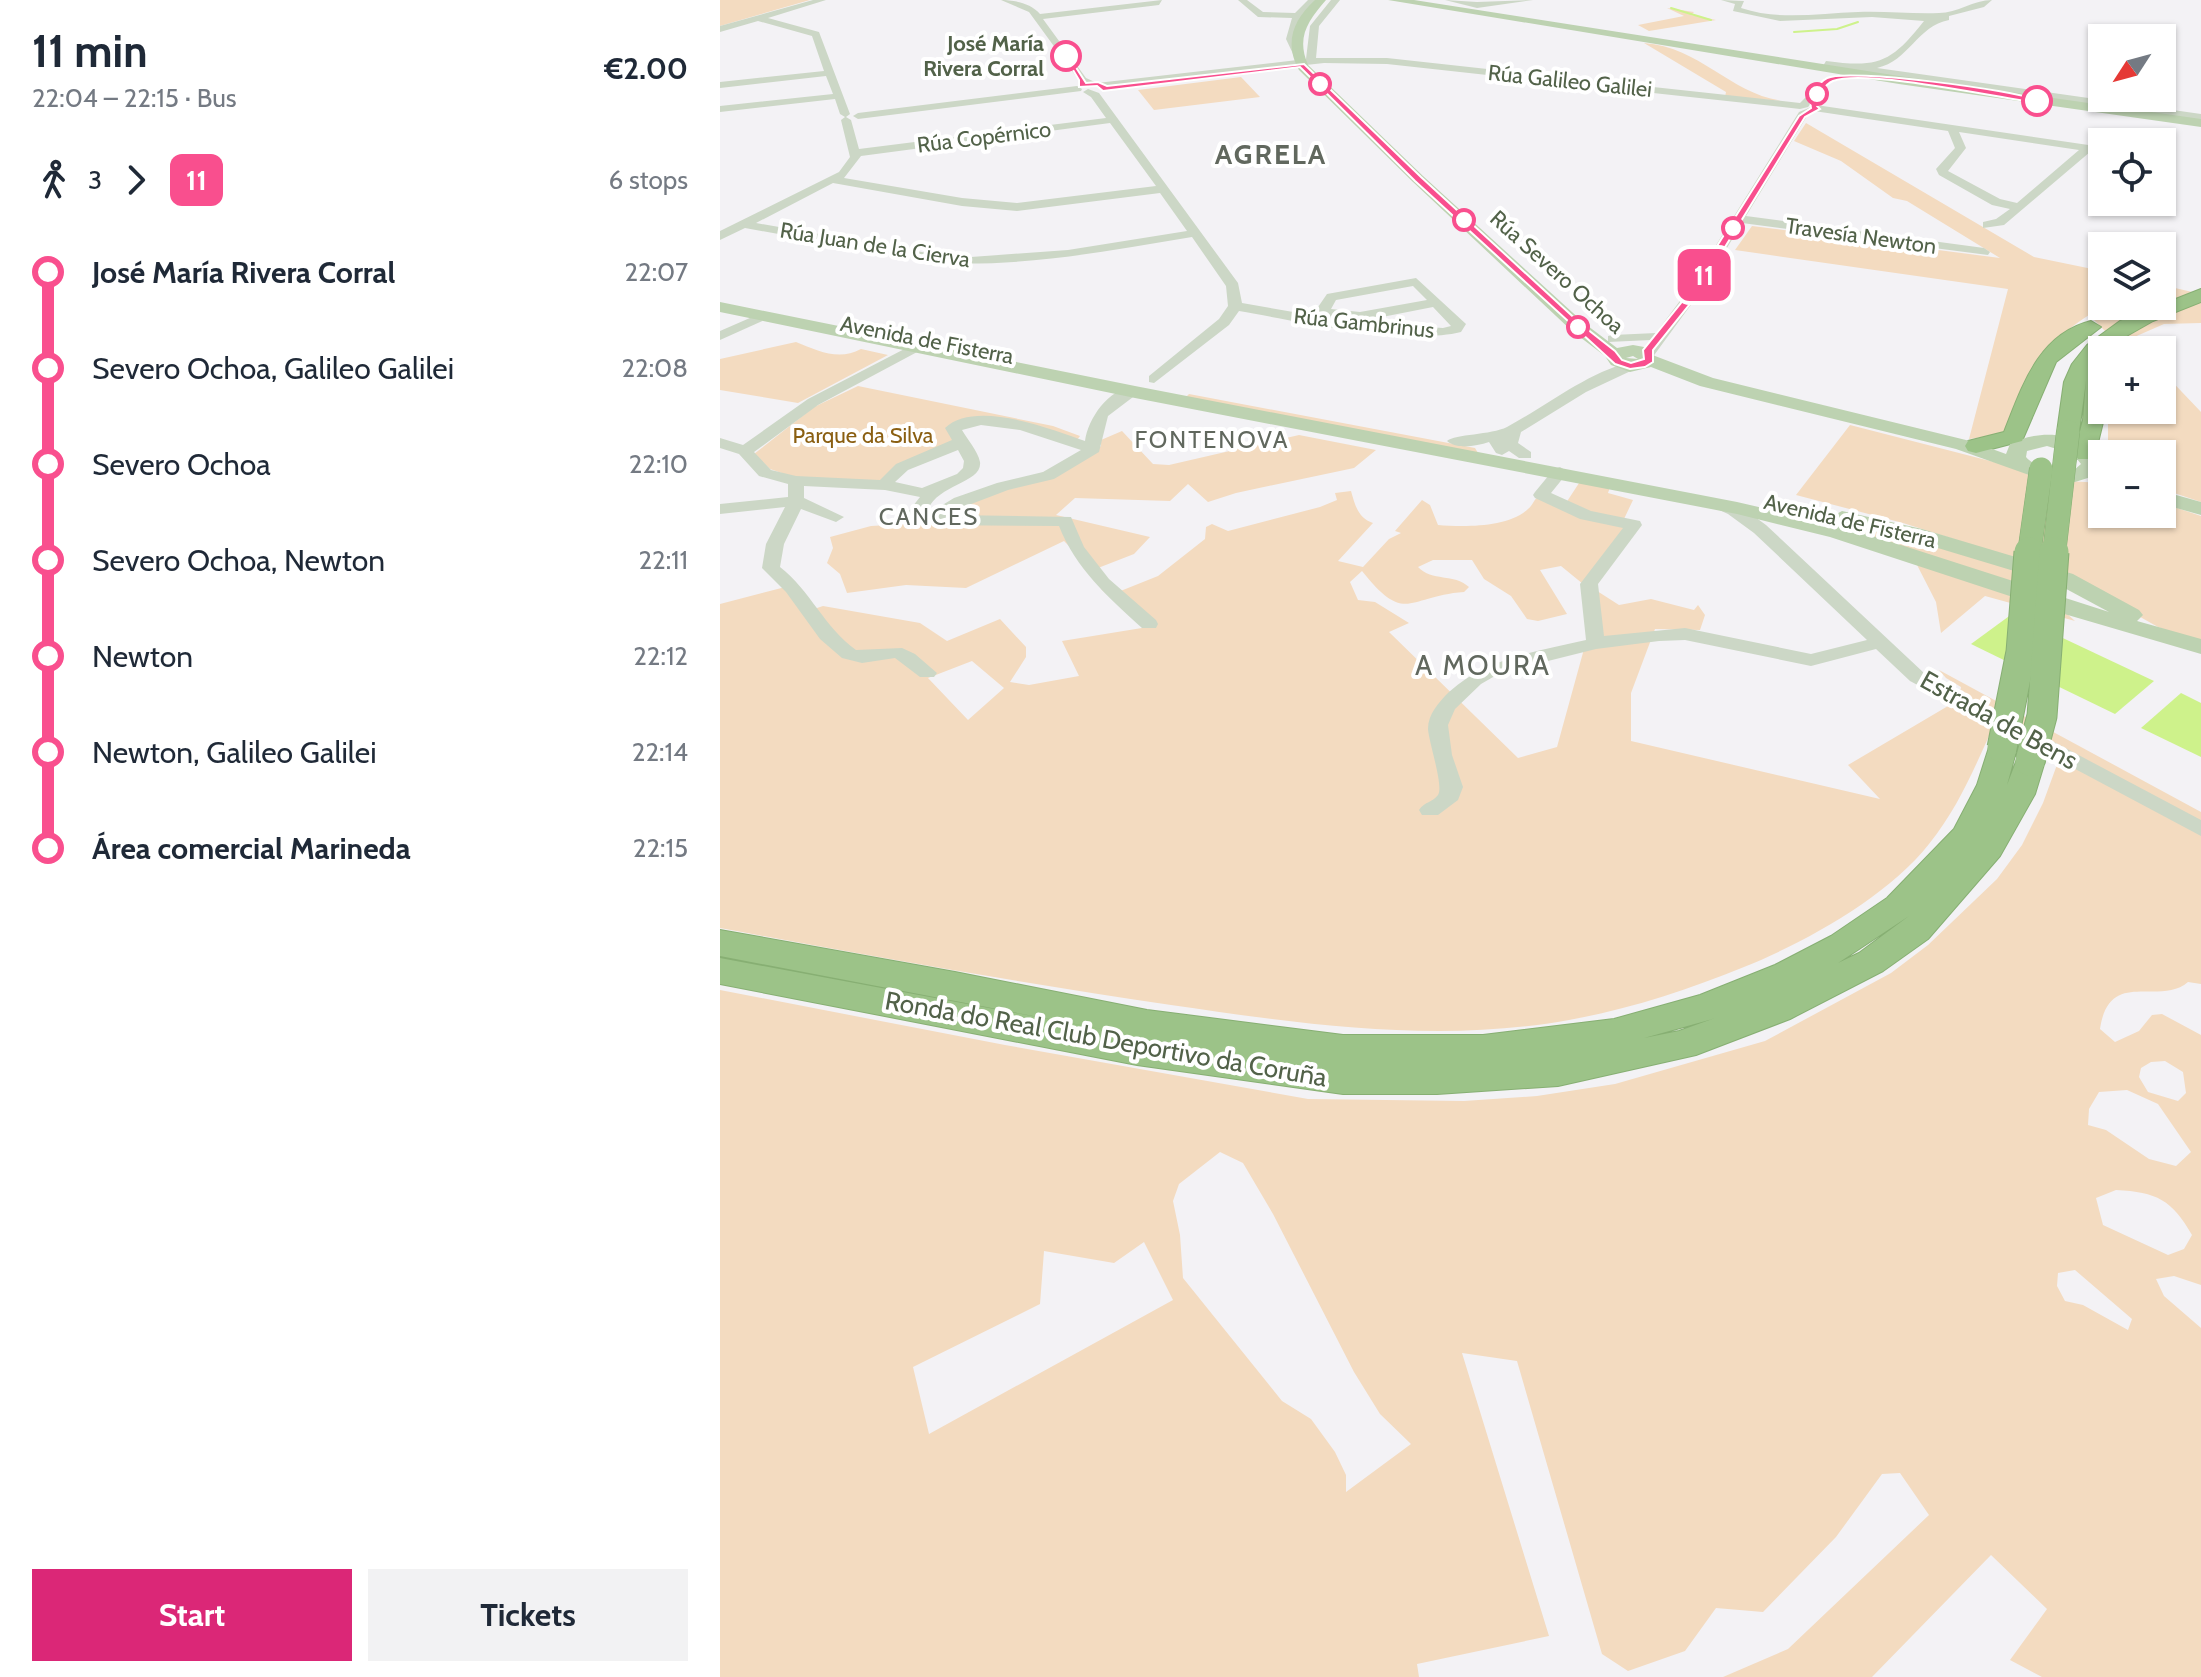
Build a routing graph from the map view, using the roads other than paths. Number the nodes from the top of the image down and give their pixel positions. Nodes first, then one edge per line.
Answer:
1 (822, 0) edge
2 (1242, 0) edge
3 (1313, 0) edge
4 (1393, 0) edge
5 (1406, 0) edge
6 (1414, 0) edge
7 (1529, 0) edge
8 (1725, 0) edge
9 (1988, 0) edge
10 (1013, 1) edge
11 (1332, 1) edge
12 (1159, 2) dead end
13 (1437, 2) edge
14 (1489, 7) junction
15 (1297, 16) junction
16 (1038, 17) junction
17 (757, 18) junction
18 (1931, 19) junction
19 (720, 29) edge
20 (1631, 37) junction
21 (1660, 38) junction
22 (1306, 61) junction
23 (1787, 62) junction
24 (1888, 63) junction
25 (1826, 64) junction
26 (1858, 68) junction
27 (830, 73) junction
28 (1900, 77) junction
29 (1914, 77) junction
30 (1938, 81) junction
31 (1964, 83) junction
32 (1823, 84) junction
33 (720, 85) edge
34 (1090, 88) junction
35 (838, 96) junction
36 (1808, 107) junction
37 (720, 109) edge
38 (850, 117) junction
39 (1113, 120) junction
40 (2201, 120) edge
41 (1952, 128) junction
42 (1377, 139) junction
43 (2088, 148) joint
44 (856, 153) junction
45 (834, 180) junction
46 (1163, 189) junction
47 (1464, 205) junction
48 (2019, 207) junction
49 (1739, 219) junction
50 (744, 224) junction
51 (1987, 225) dead end
52 (1196, 233) junction
53 (720, 236) edge
54 (1984, 252) dead end
55 (2197, 287) edge
56 (2176, 291) edge
57 (2176, 296) edge
58 (720, 298) edge
59 (1436, 302) junction
60 (1235, 306) junction
61 (720, 307) edge
62 (764, 317) junction
63 (1674, 317) junction
64 (2116, 320) edge
65 (2127, 320) edge
66 (2091, 327) junction
67 (720, 336) edge
68 (1651, 336) junction
69 (914, 348) junction
70 (1628, 358) junction
71 (1143, 387) junction
72 (2029, 395) junction
73 (2057, 429) junction
74 (1513, 431) junction
75 (1455, 441) junction
76 (962, 442) junction
77 (720, 443) edge
78 (1969, 445) junction
79 (1093, 449) junction
80 (1502, 450) junction
81 (745, 451) junction
82 (2021, 452) junction
83 (1525, 455) junction
84 (2088, 461) edge
85 (2088, 467) edge
86 (1560, 472) junction
87 (796, 481) junction
88 (885, 485) junction
89 (1639, 487) junction
90 (924, 493) junction
91 (796, 501) junction
92 (2176, 501) edge
93 (720, 509) edge
94 (2201, 509) edge
95 (836, 517) dead end
96 (936, 518) junction
97 (1758, 519) junction
98 (1914, 534) junction
99 (2011, 562) junction
100 (1974, 576) junction
101 (1149, 624) dead end
102 (1596, 643) junction
103 (1878, 643) junction
104 (2191, 644) edge
105 (927, 673) dead end
106 (2016, 754) junction
107 (1430, 810) dead end
108 (2201, 829) edge
109 (720, 943) edge
110 (720, 971) edge

1 - 17 street
2 - 15 street
3 - 15 street
4 - 20 main road
5 - 13 main road
6 - 13 main road
7 - 14 street
8 - 18 street
9 - 18 street
10 - 16 street
11 - 22 main road
12 - 16 street
13 - 14 main road
13 - 14 street
13 - 20 main road
13 - 21 main road
14 - 21 main road
15 - 22 street
16 - 34 street
17 - 19 street
17 - 27 street
18 - 24 street
20 - 23 main road
21 - 25 main road
22 - 34 street, Rúa Galileo Galilei
22 - 36 street, Rúa Galileo Galilei
22 - 42 main road, Rúa Severo Ochoa
22 - 47 main road, Rúa Severo Ochoa
23 - 28 main road
23 - 32 street
24 - 26 street
24 - 28 street
25 - 26 street
25 - 40 main road
26 - 29 street
27 - 33 street
27 - 35 street
28 - 29 street
28 - 31 street
28 - 32 street
28 - 40 main road
29 - 30 street
30 - 31 street
30 - 40 street
31 - 40 street
32 - 36 street
34 - 38 street, Rúa Galileo Galilei
34 - 39 street
35 - 37 street
35 - 38 street
36 - 41 street, Rúa Galileo Galilei
36 - 49 street
38 - 44 street
39 - 44 street, Rúa Copérnico
39 - 46 street
41 - 43 street, Rúa Galileo Galilei
41 - 48 street
42 - 47 main road
42 - 70 main road, Rúa Severo Ochoa
43 - 48 street
44 - 45 street
45 - 46 street
45 - 50 street
46 - 52 street
47 - 70 main road, Rúa Severo Ochoa
48 - 51 street
49 - 54 street, Travesía Newton
49 - 63 street
50 - 52 street, Rúa Juan de la Cierva
50 - 53 street
52 - 60 street
55 - 56 highway, Ronda do Real Club Deportivo da Coruña
55 - 57 highway, Ronda do Real Club Deportivo da Coruña
58 - 71 main road, Avenida de Fisterra
59 - 59 street, Rúa Gambrinus
59 - 60 street, Rúa Gambrinus
60 - 71 street
61 - 62 main road, Avenida de Fisterra
62 - 67 street
62 - 69 main road, Avenida de Fisterra
63 - 68 street
63 - 70 street
64 - 66 highway, Ronda do Real Club Deportivo da Coruña
65 - 73 highway, Ronda do Real Club Deportivo da Coruña
66 - 72 highway
66 - 73 highway, Ronda do Real Club Deportivo da Coruña
68 - 70 street
68 - 70 street
69 - 71 main road, Avenida de Fisterra
69 - 81 street
70 - 74 street
70 - 78 main road, Rúa Severo Ochoa
71 - 75 main road, Avenida de Fisterra
71 - 79 street
71 - 86 main road, Avenida de Fisterra
72 - 78 highway
72 - 82 highway
73 - 106 highway, Ronda do Real Club Deportivo da Coruña, bridge
74 - 75 street, Avenida de Fisterra
74 - 80 street
74 - 83 street
75 - 80 main road, Avenida de Fisterra
76 - 79 street
76 - 88 street
76 - 90 street
77 - 81 street
78 - 82 main road, Rúa Severo Ochoa
79 - 96 street
80 - 83 main road, Avenida de Fisterra
80 - 89 main road
81 - 87 street
82 - 84 main road, Rúa Severo Ochoa
82 - 85 main road, Rúa Severo Ochoa
83 - 98 main road, Avenida de Fisterra
86 - 89 main road, Avenida de Fisterra
86 - 102 street
87 - 88 street
87 - 91 street
88 - 90 street
89 - 97 main road, Avenida de Fisterra
90 - 96 street
91 - 93 street
91 - 95 street
91 - 105 street
92 - 94 main road
96 - 101 street
97 - 98 main road
97 - 100 main road, Avenida de Fisterra
97 - 103 street, Estrada de Bens
98 - 99 main road, Avenida de Fisterra
99 - 100 main road
99 - 104 main road, Avenida de Fisterra
100 - 104 main road, Avenida de Fisterra
102 - 103 street
102 - 107 street
103 - 108 street, Estrada de Bens
106 - 109 highway, Ronda do Real Club Deportivo da Coruña
106 - 110 highway, Ronda do Real Club Deportivo da Coruña

